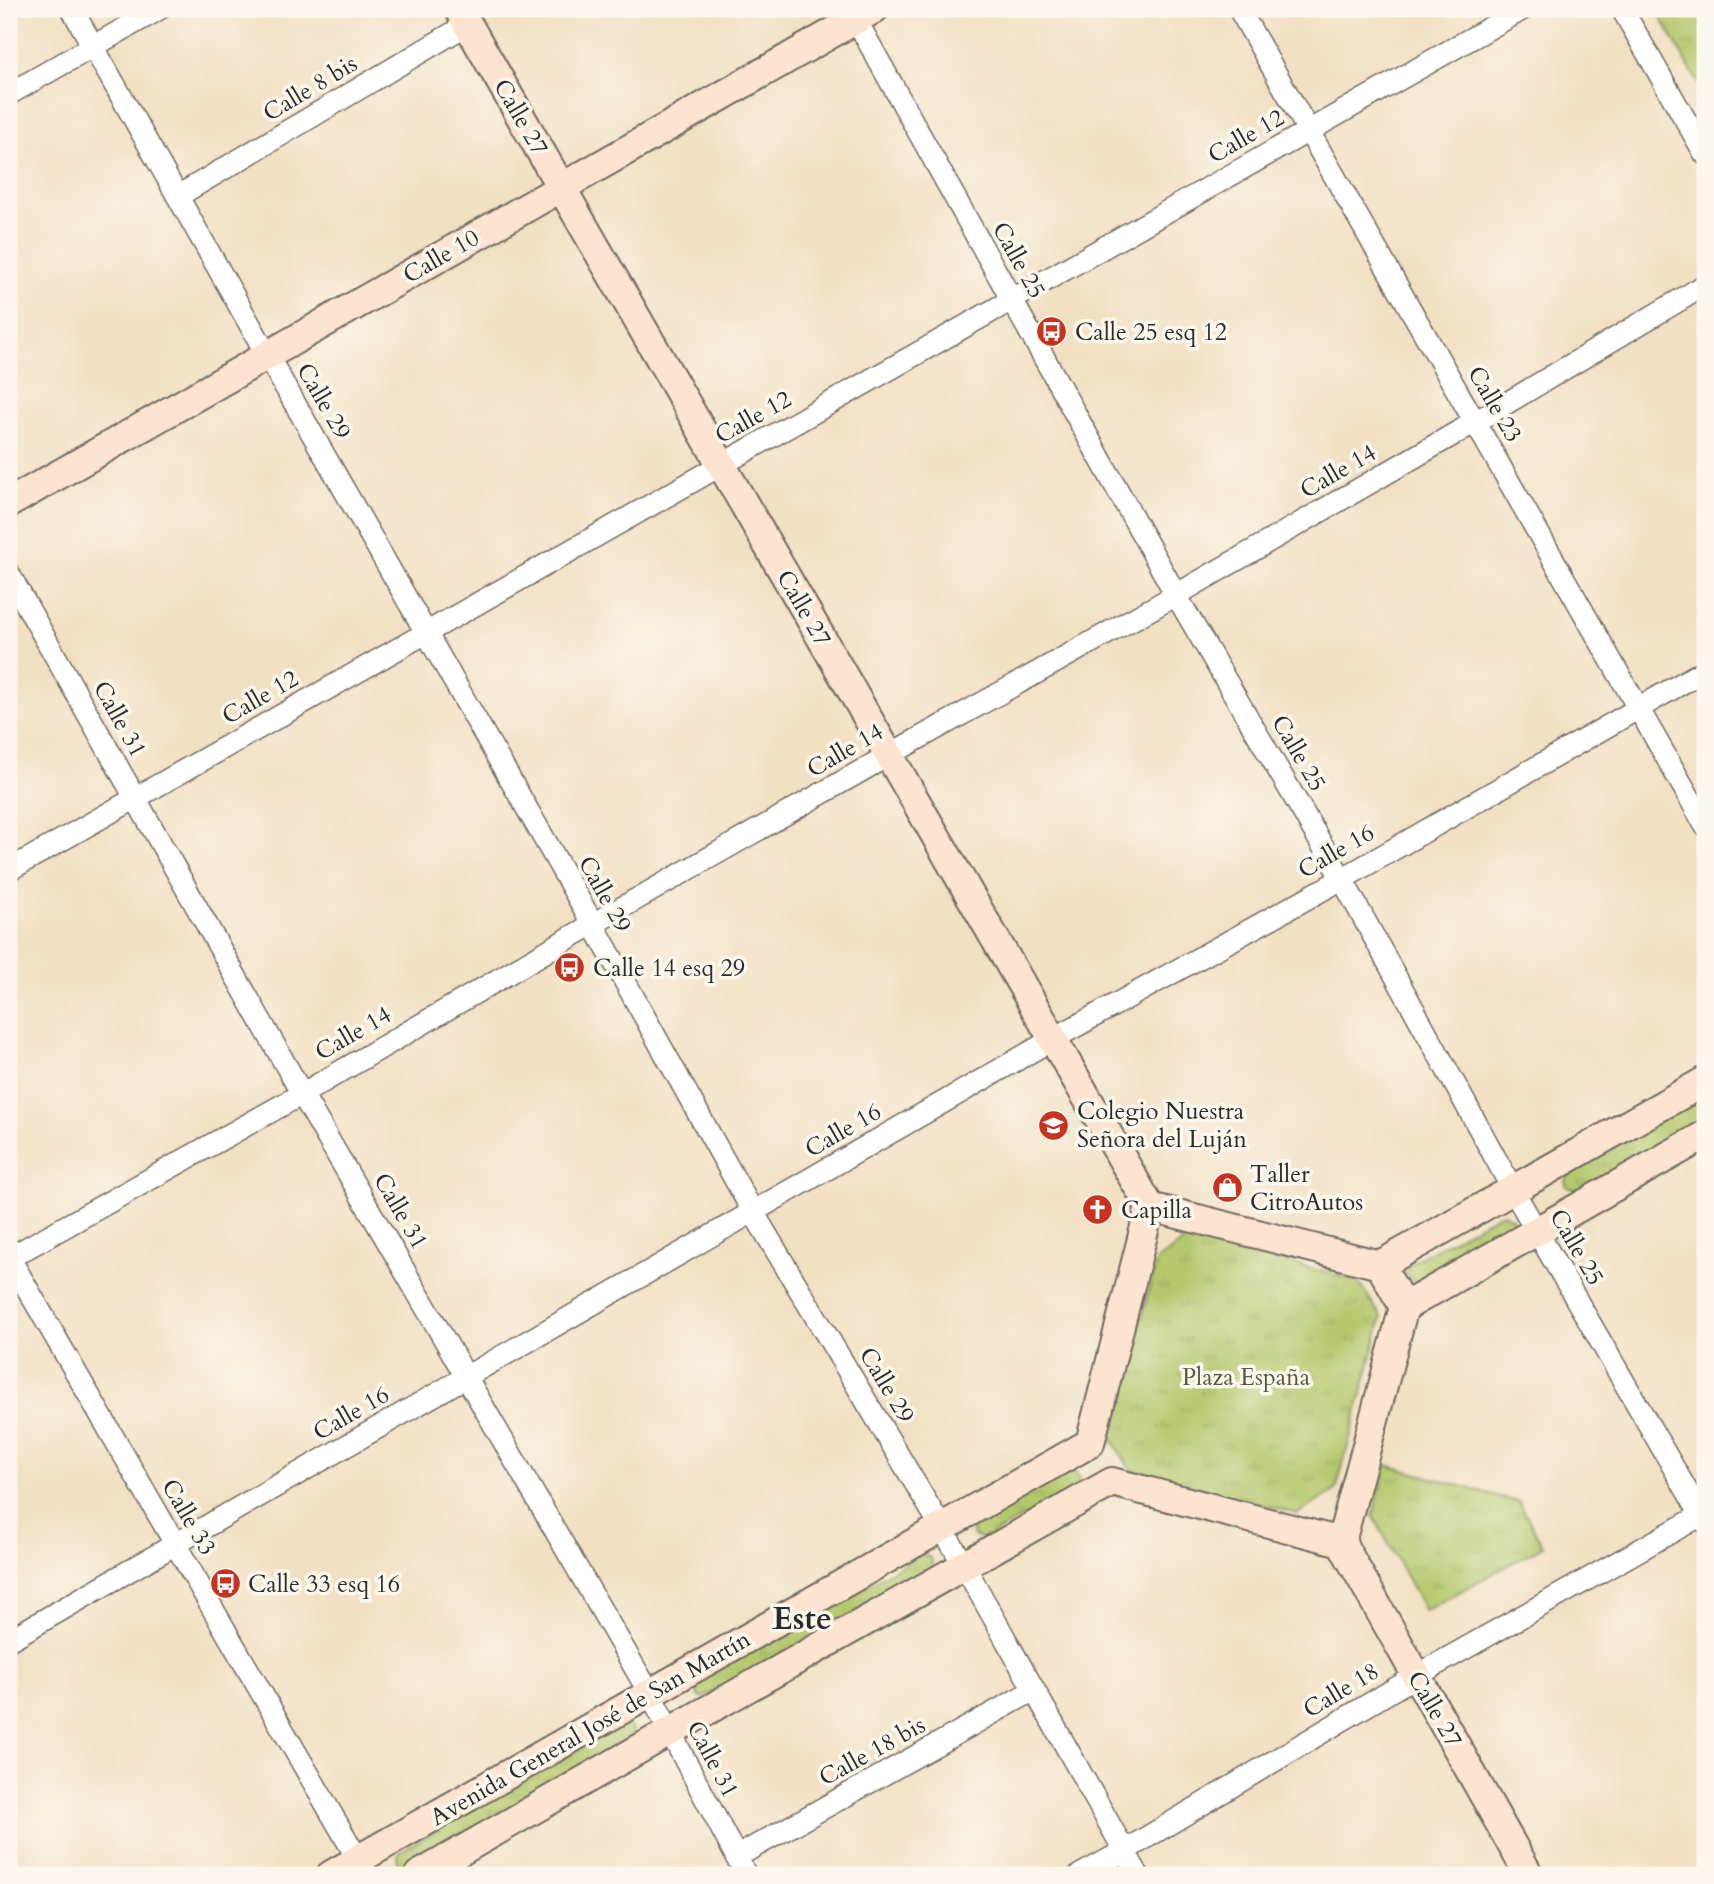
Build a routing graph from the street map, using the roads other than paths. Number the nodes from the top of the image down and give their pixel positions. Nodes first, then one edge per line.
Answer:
1 (72, 9) edge
2 (159, 9) edge
3 (1239, 9) edge
4 (1523, 9) edge
5 (1622, 9) edge
6 (860, 12) edge
7 (464, 16) edge
8 (93, 46) junction
9 (9, 94) edge
10 (1309, 131) junction
11 (1705, 154) edge
12 (561, 187) junction
13 (178, 196) junction
14 (1705, 285) edge
15 (1011, 301) junction
16 (267, 355) junction
17 (1475, 422) junction
18 (721, 465) junction
19 (9, 503) edge
20 (9, 574) edge
21 (1176, 594) junction
22 (427, 632) junction
23 (1705, 670) edge
24 (1638, 708) junction
25 (889, 755) junction
26 (135, 798) junction
27 (1705, 825) edge
28 (9, 870) edge
29 (1342, 879) junction
30 (593, 924) junction
31 (1053, 1039) junction
32 (1705, 1081) edge
33 (302, 1094) junction
34 (1705, 1135) edge
35 (1513, 1190) junction
36 (1150, 1207) junction
37 (753, 1212) junction
38 (1538, 1231) junction
39 (9, 1258) edge
40 (1380, 1265) junction
41 (1404, 1307) junction
42 (467, 1377) junction
43 (1090, 1443) junction
44 (1112, 1482) junction
45 (1704, 1517) edge
46 (943, 1528) junction
47 (1340, 1542) junction
48 (175, 1546) junction
49 (964, 1565) junction
50 (9, 1640) edge
51 (1416, 1676) junction
52 (1034, 1689) junction
53 (650, 1694) junction
54 (669, 1732) junction
55 (1124, 1851) junction
56 (741, 1866) edge
57 (362, 1868) edge
58 (331, 1875) edge
59 (419, 1875) edge
60 (1080, 1875) edge
61 (1138, 1875) edge
62 (1529, 1875) edge

1 - 8 street, Calle 29
2 - 8 street
3 - 10 street, Calle 23
4 - 10 street, Calle 12
5 - 11 street
6 - 12 main road, Calle 10
6 - 15 street, Calle 25
7 - 12 main road, Calle 27
7 - 13 street, Calle 8 bis
8 - 9 street
8 - 13 street, Calle 29
10 - 15 street, Calle 12
10 - 17 street, Calle 23
12 - 16 main road, Calle 10
12 - 18 main road, Calle 27
13 - 16 street, Calle 29
14 - 17 street, Calle 14
15 - 18 street, Calle 12
15 - 21 street, Calle 25
16 - 19 main road, Calle 10
16 - 22 street, Calle 29
17 - 21 street, Calle 14
17 - 24 street, Calle 23
18 - 22 street, Calle 12
18 - 25 main road, Calle 27
20 - 26 street, Calle 31
21 - 25 street, Calle 14
21 - 29 street, Calle 25
22 - 26 street, Calle 12
22 - 30 street, Calle 29
23 - 24 street, Calle 16
24 - 27 street, Calle 23
24 - 29 street, Calle 16
25 - 30 street, Calle 14
25 - 31 main road, Calle 27
26 - 28 street, Calle 12
26 - 33 street, Calle 31
29 - 31 street, Calle 16
29 - 35 street, Calle 25
30 - 33 street, Calle 14
30 - 37 street, Calle 29
31 - 36 main road, Calle 27
31 - 37 street, Calle 16
32 - 35 main road
33 - 39 street, Calle 14
33 - 42 street, Calle 31
34 - 38 main road
35 - 38 street, Calle 25
35 - 40 main road
36 - 40 main road
36 - 43 main road
37 - 42 street, Calle 16
37 - 46 street, Calle 29
38 - 41 main road
38 - 45 street, Calle 25
39 - 48 street, Calle 33
40 - 41 main road
41 - 47 main road
42 - 48 street, Calle 16
42 - 53 street, Calle 31
43 - 44 main road
43 - 46 main road, Avenida General José de San Martín
44 - 47 main road
44 - 49 main road, Avenida General José de San Martín
45 - 51 street, Calle 18
46 - 49 street, Calle 29
46 - 53 main road, Avenida General José de San Martín
47 - 51 main road, Calle 27
48 - 50 street, Calle 16
48 - 57 street, Calle 33
49 - 52 street, Calle 29
49 - 54 main road, Avenida General José de San Martín
51 - 55 street, Calle 18
51 - 62 main road, Calle 27
52 - 55 street, Calle 29
52 - 56 street, Calle 18 bis
53 - 54 street, Calle 31
53 - 57 main road, Avenida General José de San Martín
54 - 56 street, Calle 31
54 - 59 main road, Avenida General José de San Martín
55 - 60 street, Calle 18
55 - 61 street, Calle 29
57 - 58 main road, Avenida General José de San Martín

